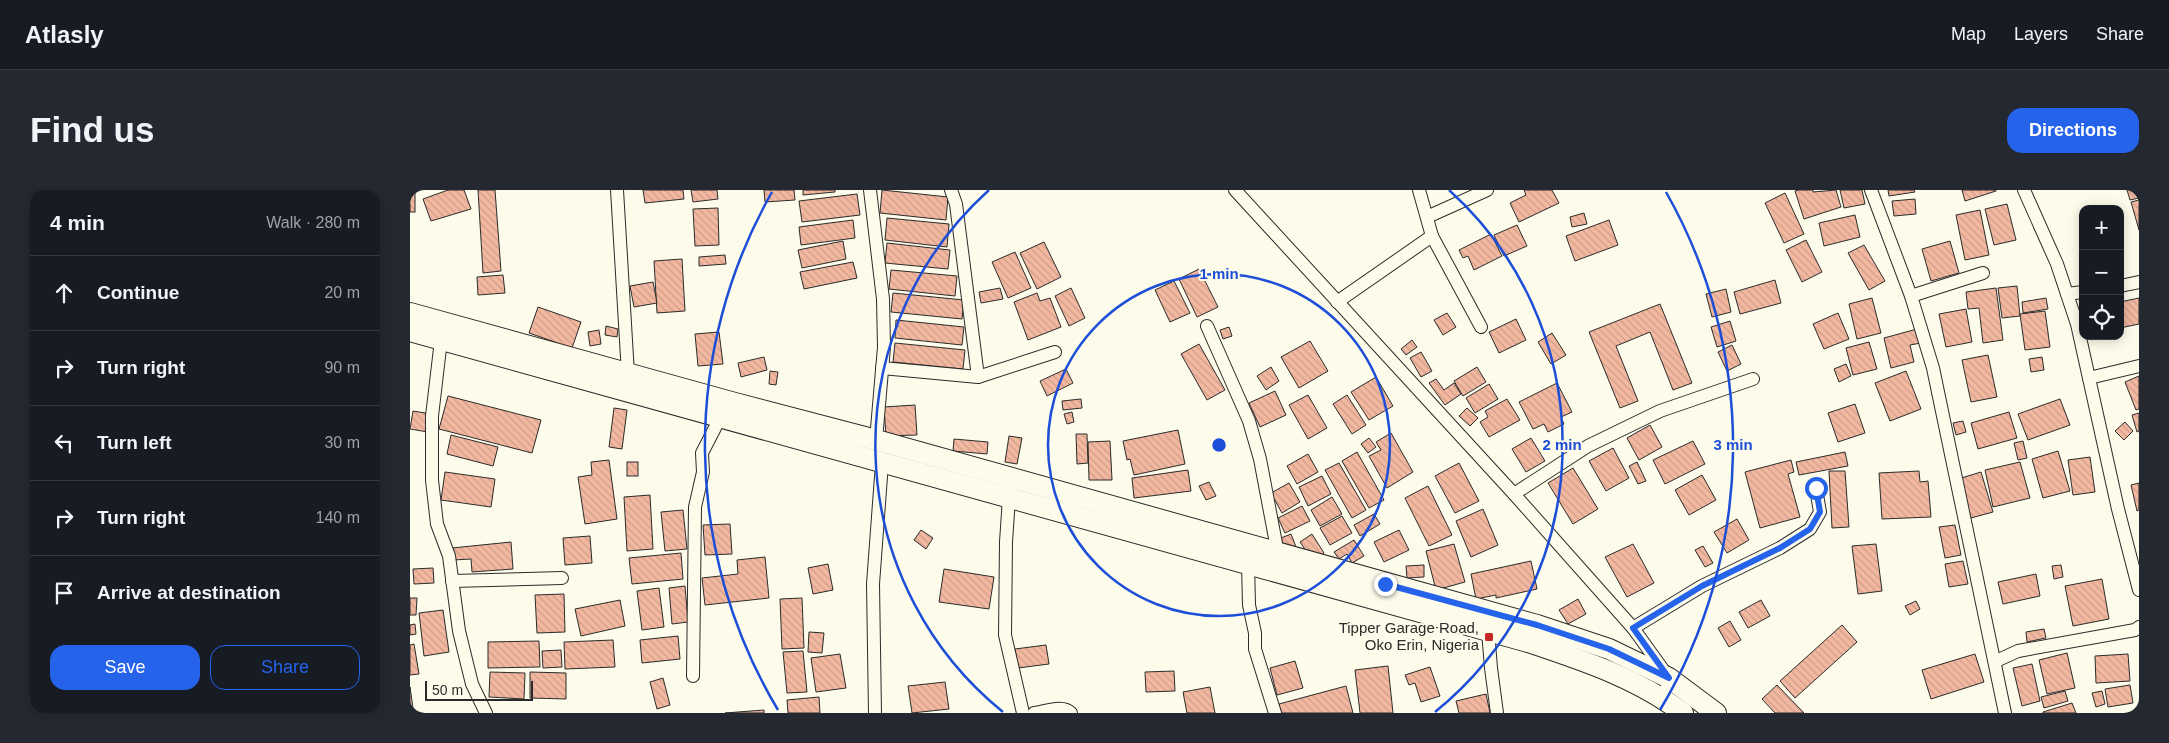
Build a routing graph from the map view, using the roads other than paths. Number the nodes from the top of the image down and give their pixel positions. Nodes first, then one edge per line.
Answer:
1 (617, 190) edge
2 (870, 190) edge
3 (951, 190) edge
4 (1235, 190) edge
5 (1418, 190) edge
6 (1487, 190) edge
7 (1870, 190) edge
8 (2024, 190) edge
9 (1427, 217) junction
10 (1432, 236) junction
11 (1983, 273) dead end
12 (2139, 282) edge
13 (2124, 285) edge
14 (2079, 292) edge
15 (2067, 294) junction
16 (1911, 296) junction
17 (1337, 302) junction
18 (410, 313) edge
19 (1207, 326) dead end
20 (1481, 327) dead end
21 (410, 331) edge
22 (441, 340) junction
23 (1055, 352) dead end
24 (2139, 366) edge
25 (882, 368) junction
26 (978, 377) junction
27 (2089, 378) junction
28 (1754, 379) dead end
29 (626, 382) junction
30 (720, 418) junction
31 (876, 440) junction
32 (882, 463) junction
33 (1816, 488) dead end
34 (1514, 494) junction
35 (1009, 498) junction
36 (1278, 554) junction
37 (1248, 564) junction
38 (562, 578) dead end
39 (452, 581) junction
40 (2139, 590) edge
41 (2139, 627) edge
42 (1633, 628) junction
43 (1488, 631) junction
44 (1996, 662) junction
45 (693, 676) dead end
46 (1669, 678) junction
47 (1664, 698) junction
48 (486, 713) edge
49 (875, 713) edge
50 (1023, 713) edge
51 (1034, 713) edge
52 (1071, 713) edge
53 (1275, 713) edge
54 (1498, 713) edge
55 (1683, 713) edge
56 (1716, 713) edge
57 (2005, 713) edge

1 - 29 street
2 - 25 street
3 - 26 street
4 - 17 street
5 - 9 street
6 - 9 street
7 - 16 street
8 - 15 street
9 - 10 street
10 - 17 street
10 - 20 street
11 - 16 street
12 - 13 street
14 - 15 street
15 - 27 street
16 - 44 street
17 - 34 street
18 - 29 main road
19 - 36 street
21 - 22 main road
22 - 29 main road
22 - 39 street
23 - 26 street
24 - 27 street
25 - 26 street
25 - 31 street
27 - 40 street
28 - 34 street
29 - 30 main road
29 - 31 main road
30 - 32 main road
30 - 45 street
31 - 36 main road
32 - 35 main road
32 - 49 street
33 - 42 street
34 - 42 street
35 - 37 main road
35 - 50 street
36 - 46 main road
37 - 43 main road
37 - 53 street
38 - 39 street
39 - 48 street
41 - 44 street
42 - 46 street
43 - 47 main road
43 - 54 street
44 - 57 street
46 - 47 street
46 - 56 main road
47 - 55 main road
51 - 52 street

